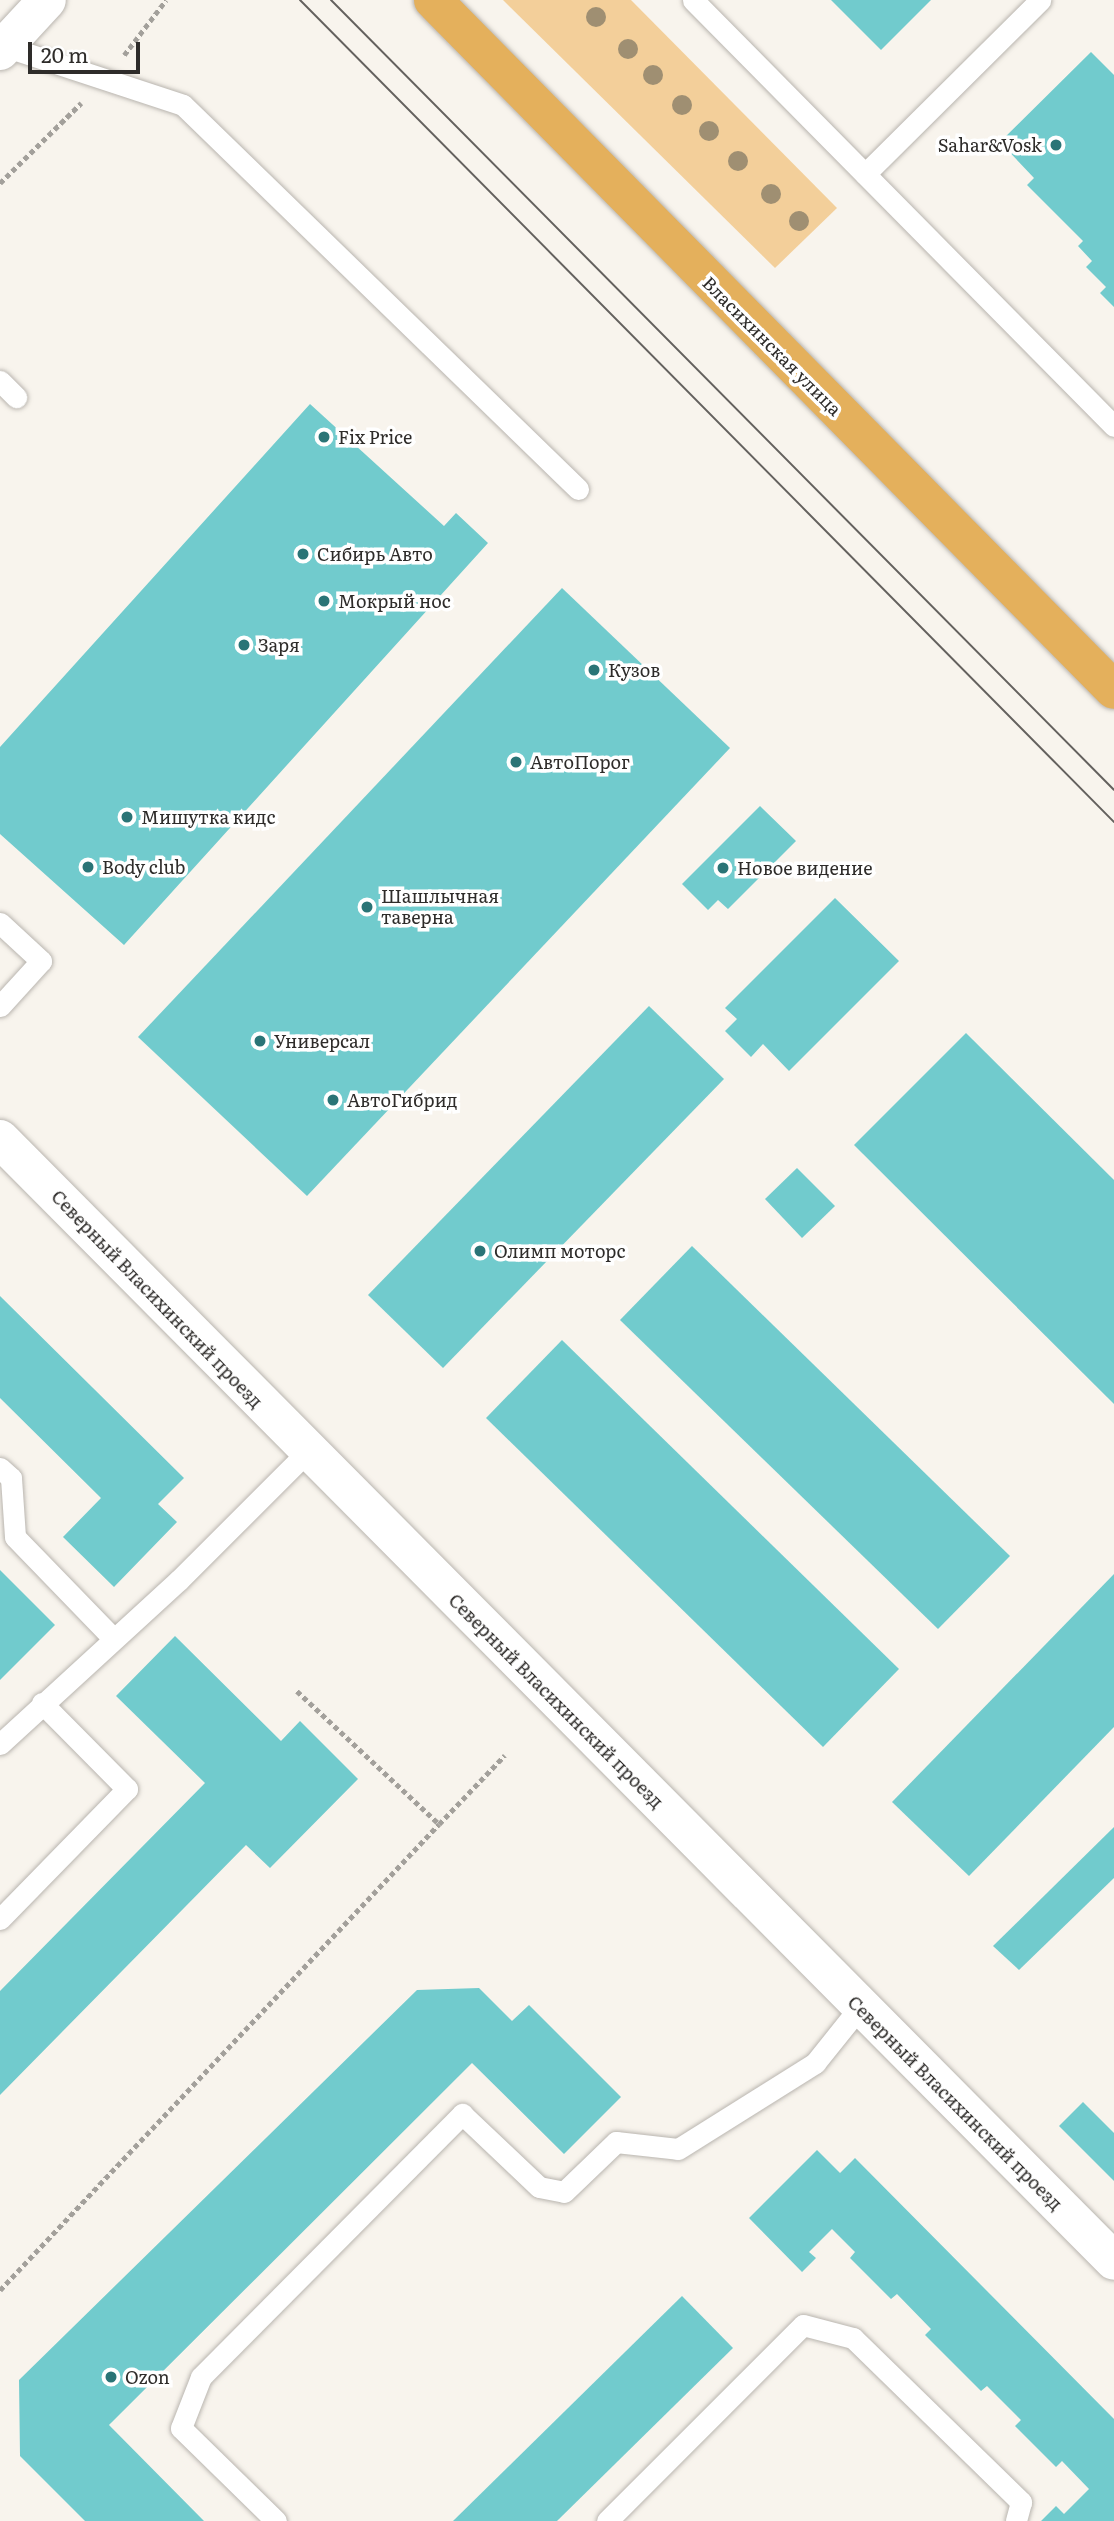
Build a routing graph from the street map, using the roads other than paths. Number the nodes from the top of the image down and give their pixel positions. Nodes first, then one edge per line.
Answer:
1 (47, 0) edge
2 (433, 0) edge
3 (693, 0) edge
4 (1040, 0) edge
5 (2, 48) edge
6 (865, 174) junction
7 (0, 381) edge
8 (16, 397) dead end
9 (1114, 426) edge
10 (578, 489) dead end
11 (1114, 690) edge
12 (0, 923) edge
13 (0, 1006) edge
14 (0, 1139) edge
15 (307, 1452) junction
16 (0, 1468) edge
17 (112, 1637) junction
18 (42, 1703) junction
19 (0, 1744) edge
20 (0, 1919) edge
21 (859, 2008) junction
22 (1114, 2261) edge
23 (276, 2521) edge
24 (607, 2521) edge
25 (1016, 2521) edge

1 - 5 street
2 - 11 highway, Власихинская улица
3 - 6 lane
4 - 6 lane
5 - 10 lane
6 - 9 lane
7 - 8 lane
12 - 13 lane
14 - 15 street, Северный Власихинский проезд
15 - 17 lane
15 - 21 street, Северный Власихинский проезд
16 - 17 lane
17 - 18 lane
18 - 19 lane
18 - 20 lane
21 - 22 street, Северный Власихинский проезд
21 - 23 lane
24 - 25 lane

